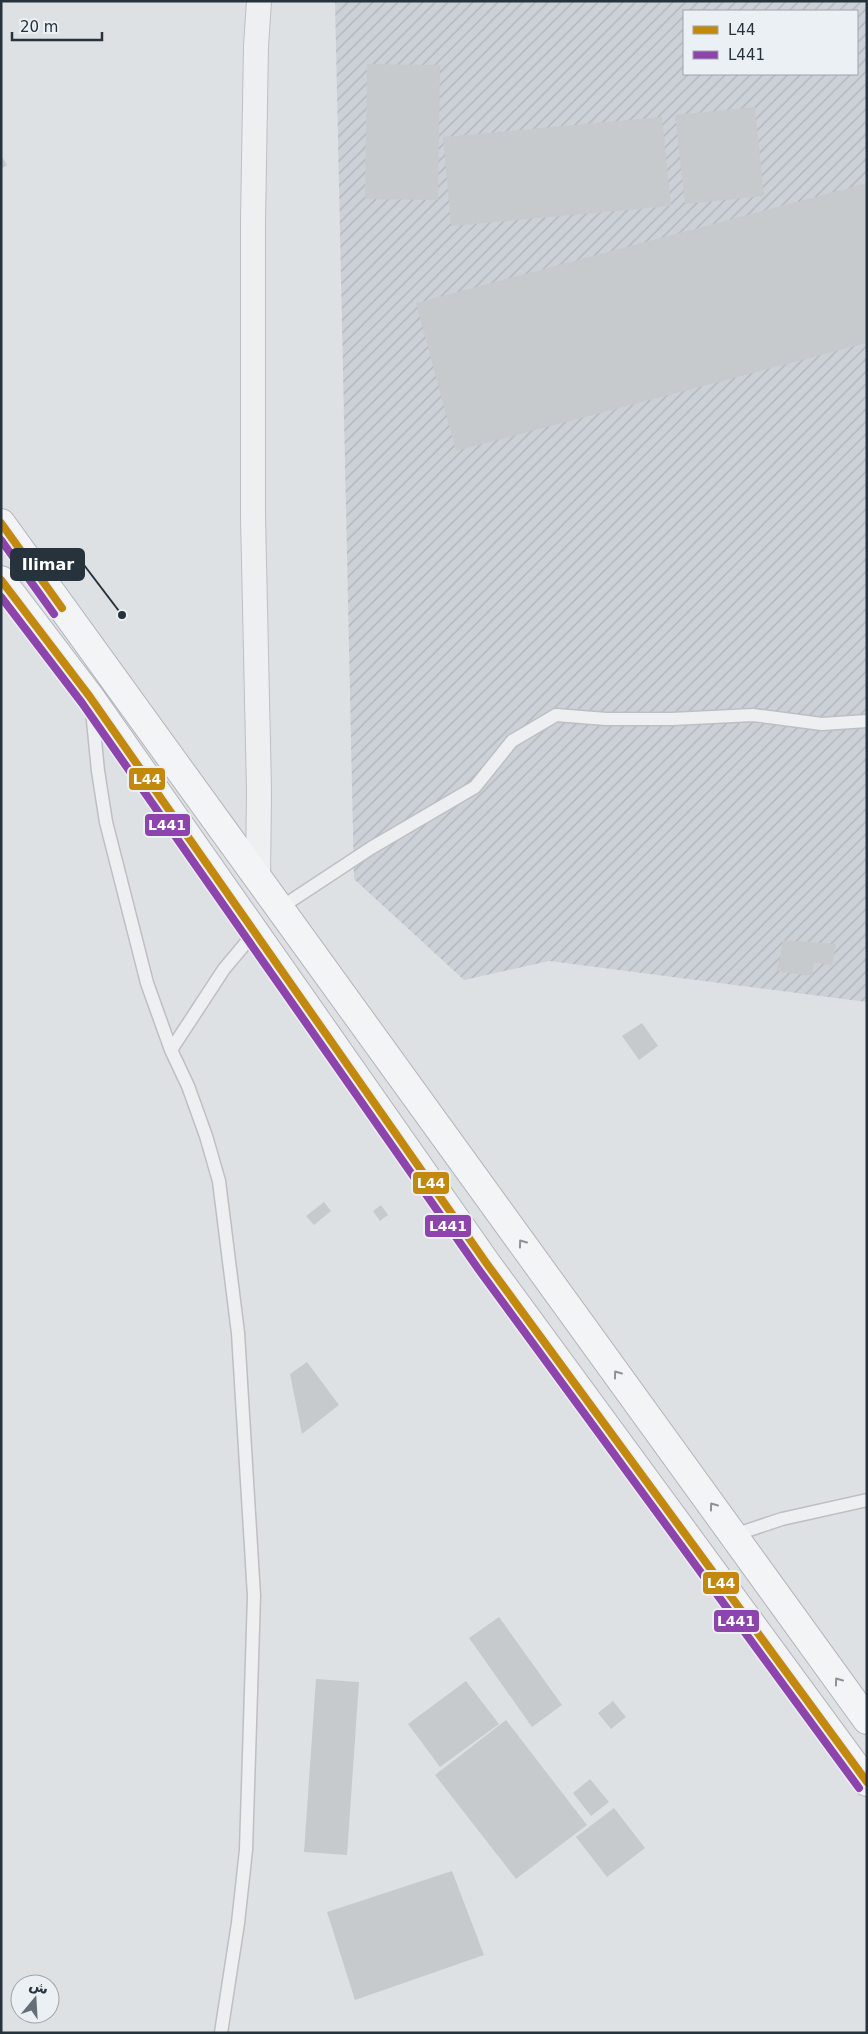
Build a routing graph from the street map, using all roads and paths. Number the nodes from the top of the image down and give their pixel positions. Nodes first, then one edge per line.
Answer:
1 (259, 1) edge
2 (1, 524) edge
3 (1, 580) edge
4 (90, 697) junction
5 (867, 721) edge
6 (258, 879) junction
7 (280, 908) junction
8 (255, 932) junction
9 (171, 1050) junction
10 (867, 1500) edge
11 (734, 1535) junction
12 (867, 1720) edge
13 (867, 1782) edge
14 (221, 2033) edge

1 - 6 street
2 - 6 highway
3 - 4 highway
4 - 8 highway
4 - 9 lane
5 - 7 lane
6 - 7 highway
11 -> 7 highway
8 - 9 lane
8 - 13 highway
9 - 14 lane
10 - 11 lane
12 -> 11 highway

